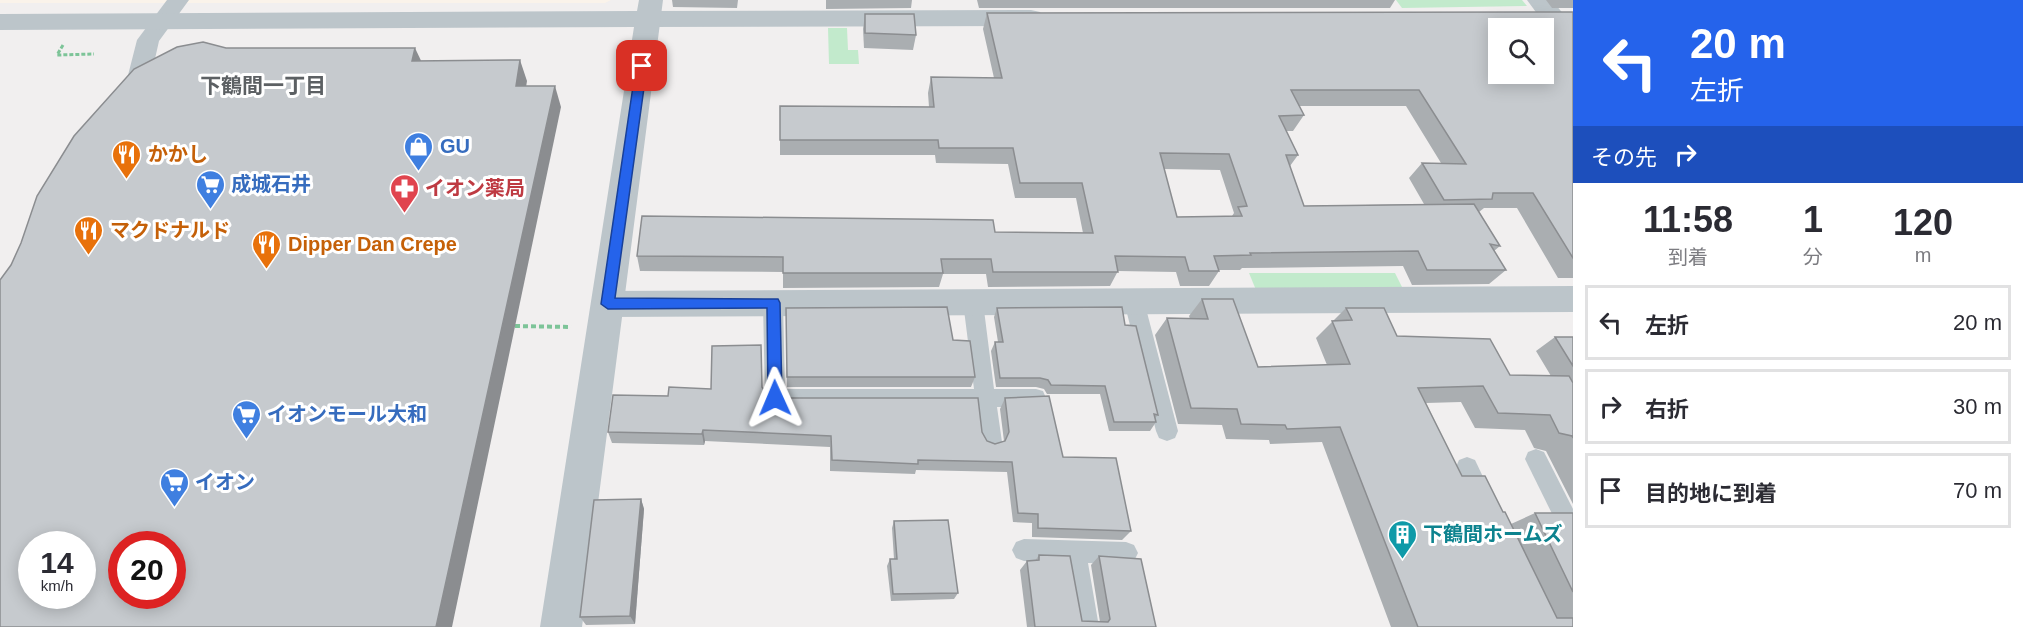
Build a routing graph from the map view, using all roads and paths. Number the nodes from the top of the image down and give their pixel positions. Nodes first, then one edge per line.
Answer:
1 (178, 0) edge
2 (650, 10) edge
3 (1548, 13) edge
4 (1052, 18) edge
5 (0, 22) edge
6 (1573, 44) edge
7 (113, 116) edge
8 (1573, 299) edge
9 (1134, 301) junction
10 (973, 302) junction
11 (773, 303) junction
12 (608, 304) junction
13 (515, 326) dead end
14 (571, 327) dead end
15 (985, 398) junction
16 (1036, 398) edge
17 (1167, 431) dead end
18 (991, 442) edge
19 (1536, 459) dead end
20 (1467, 467) dead end
21 (1492, 520) edge
22 (1573, 532) edge
23 (1024, 550) dead end
24 (1074, 551) junction
25 (1126, 553) dead end
26 (561, 627) edge
27 (1087, 627) edge

1 - 7 street
2 - 4 street
2 - 5 street
2 - 12 street
3 - 6 street
8 - 9 street
9 - 10 street
9 - 17 lane
10 - 11 street
10 - 15 lane
11 - 12 street
11 - 15 lane
12 - 26 street
13 - 14 path
15 - 16 lane
15 - 18 lane
19 - 22 lane
20 - 21 lane
23 - 24 lane
24 - 25 lane
24 - 27 lane

